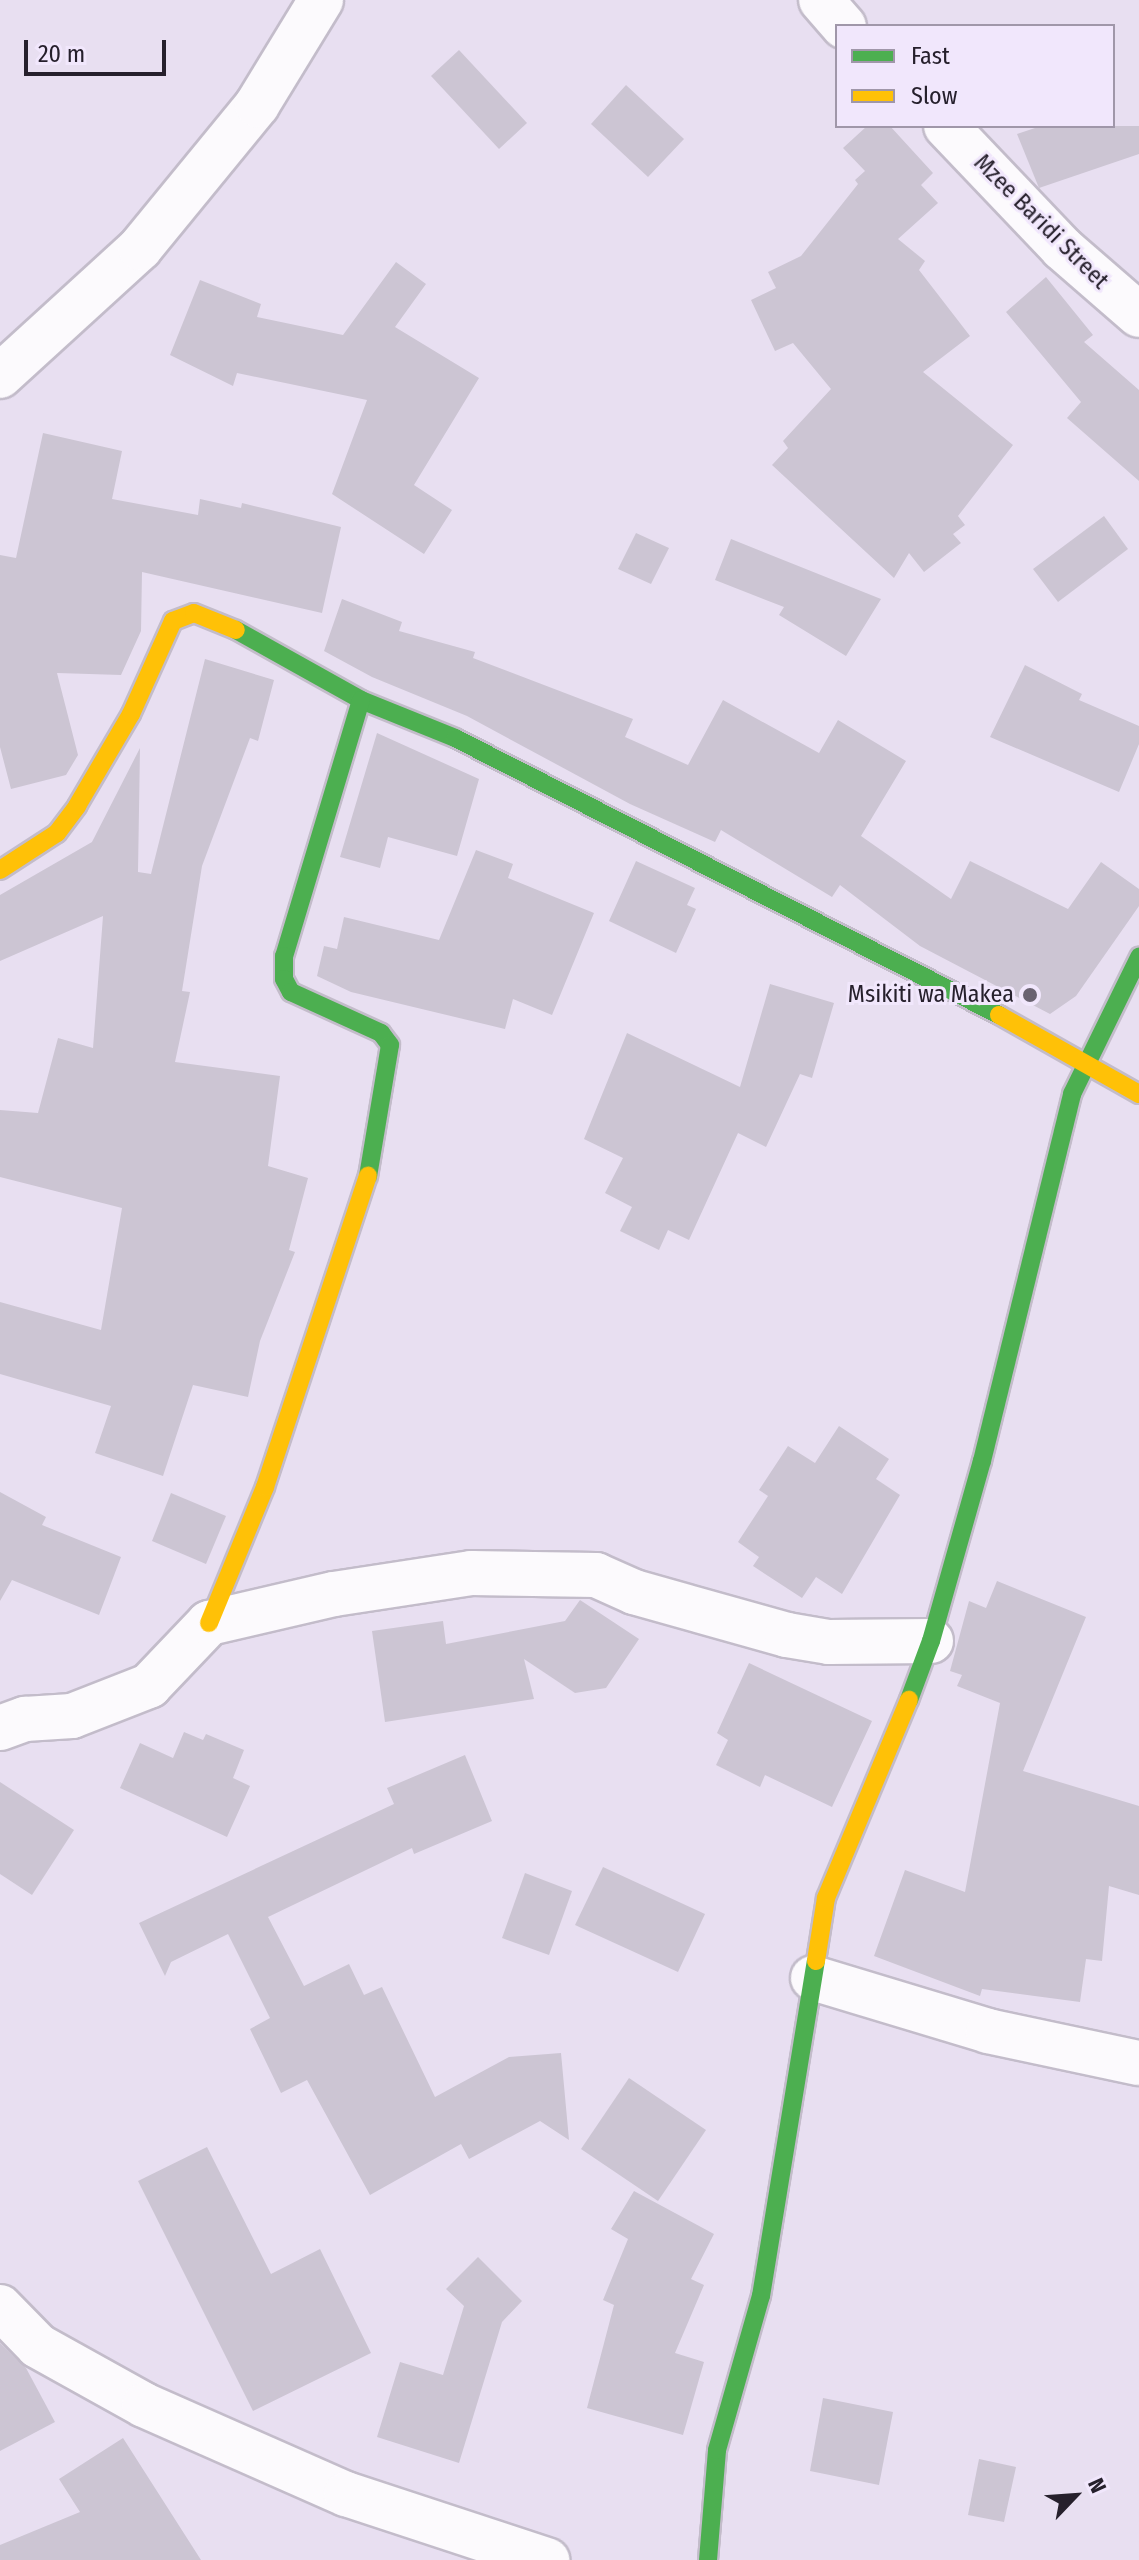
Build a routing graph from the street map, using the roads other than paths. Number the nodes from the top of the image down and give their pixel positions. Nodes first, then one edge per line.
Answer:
1 (321, 0) edge
2 (821, 0) edge
3 (842, 24) edge
4 (948, 128) edge
5 (1139, 315) edge
6 (0, 376) edge
7 (361, 700) junction
8 (0, 870) edge
9 (1139, 957) edge
10 (1085, 1060) junction
11 (1139, 1094) edge
12 (209, 1623) junction
13 (931, 1641) junction
14 (0, 1728) edge
15 (813, 1978) junction
16 (1139, 2063) edge
17 (0, 2307) edge
18 (547, 2560) edge
19 (708, 2560) edge

1 - 6 street
2 - 3 street
4 - 5 street, Mzee Baridi Street
7 - 8 street
7 - 10 street
7 - 12 street
9 - 10 street
10 - 11 street
10 - 13 street
12 - 13 street
12 - 14 street
13 - 15 street
15 - 16 street
15 - 19 street
17 - 18 street

